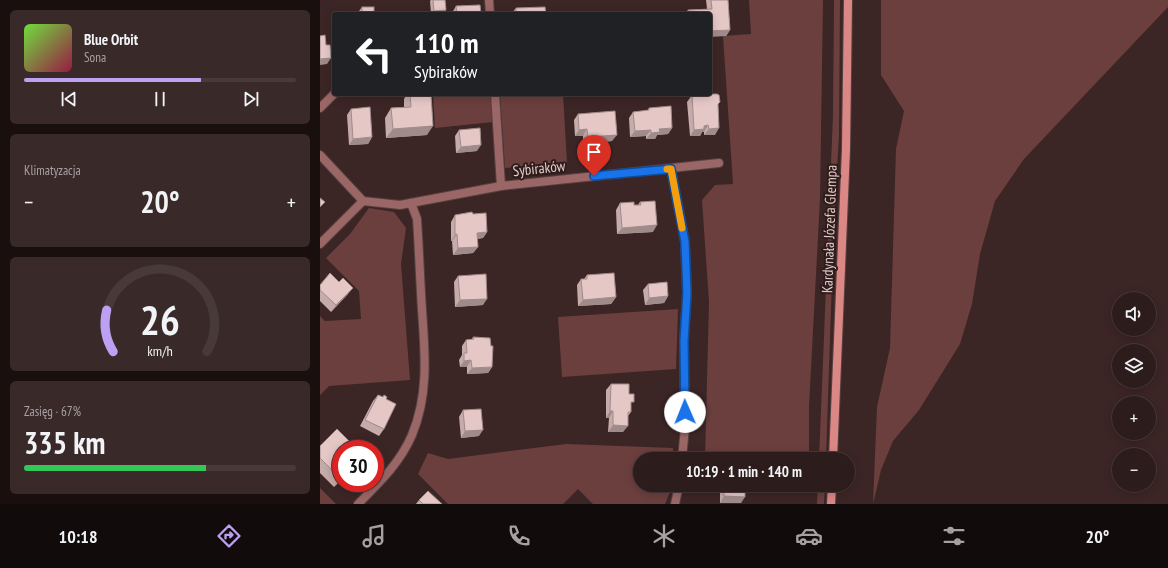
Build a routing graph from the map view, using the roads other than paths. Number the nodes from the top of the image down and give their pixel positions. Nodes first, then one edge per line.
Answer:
1 (488, 0) edge
2 (848, 0) edge
3 (490, 12) edge
4 (332, 96) edge
5 (495, 96) edge
6 (320, 108) edge
7 (320, 155) edge
8 (719, 163) dead end
9 (671, 169) junction
10 (501, 186) junction
11 (363, 201) junction
12 (411, 203) junction
13 (320, 244) edge
14 (683, 452) edge
15 (833, 452) edge
16 (678, 492) edge
17 (832, 492) edge
18 (358, 504) edge
19 (675, 504) edge
20 (832, 504) edge

1 - 3 street
2 - 15 main road, Kardynała Józefa Glempa
4 - 6 street
5 - 10 street
7 - 11 street
8 - 9 street, Sybiraków
9 - 10 street, Sybiraków
9 - 14 street
10 - 12 street, Sybiraków
11 - 12 street, Sybiraków
11 - 13 street
12 - 18 street
16 - 19 street
17 - 20 main road

